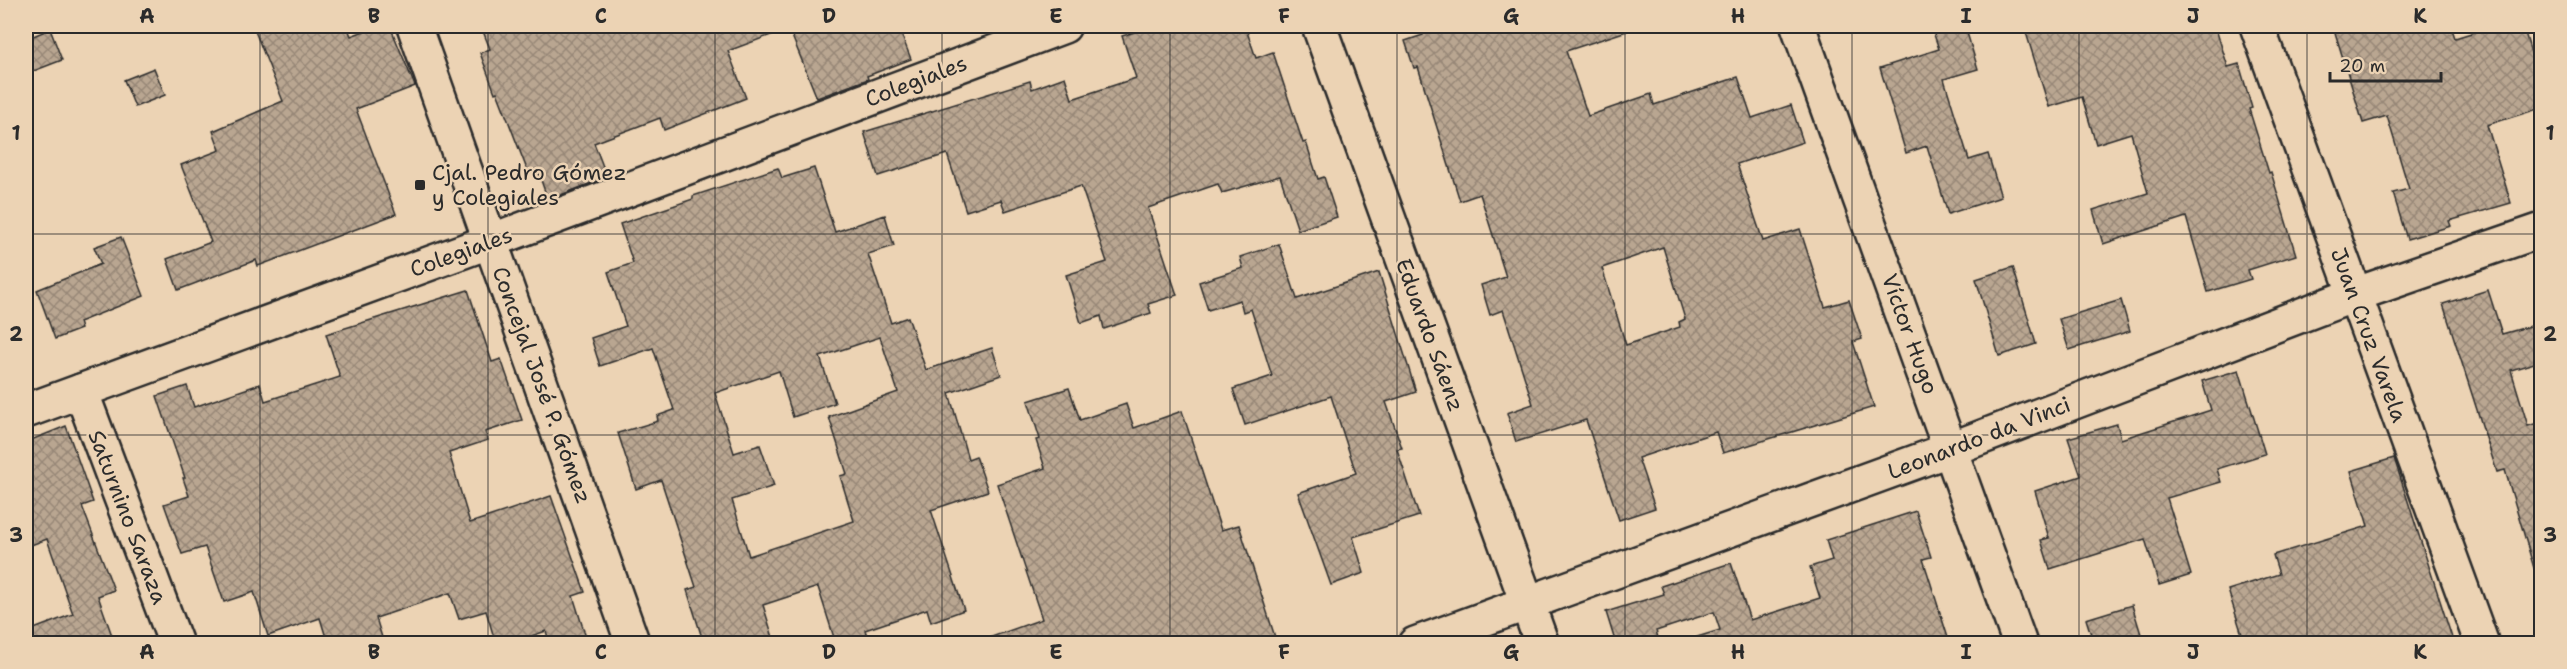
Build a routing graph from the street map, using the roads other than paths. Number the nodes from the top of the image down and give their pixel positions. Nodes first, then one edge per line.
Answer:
1 (414, 26) edge
2 (1064, 26) edge
3 (1319, 26) edge
4 (1798, 26) edge
5 (2257, 26) edge
6 (2541, 230) edge
7 (491, 241) junction
8 (2354, 295) junction
9 (81, 391) junction
10 (26, 411) edge
11 (1951, 449) junction
12 (1527, 603) junction
13 (176, 644) edge
14 (633, 644) edge
15 (1415, 644) edge
16 (1542, 644) edge
17 (2020, 644) edge
18 (2482, 644) edge

1 - 7 street, Concejal José P. Gómez
2 - 7 street, Colegiales
3 - 12 street, Eduardo Sáenz
4 - 11 street, Víctor Hugo
5 - 8 street, Juan Cruz Varela
6 - 8 street, Leonardo da Vinci
7 - 9 street, Colegiales
7 - 14 street, Concejal José P. Gómez
8 - 11 street, Leonardo da Vinci
8 - 18 street, Juan Cruz Varela
9 - 10 street, Colegiales
9 - 13 street, Saturnino Saraza
11 - 12 street, Leonardo da Vinci
11 - 17 street, Víctor Hugo
12 - 15 street, Leonardo da Vinci
12 - 16 street, Eduardo Sáenz

